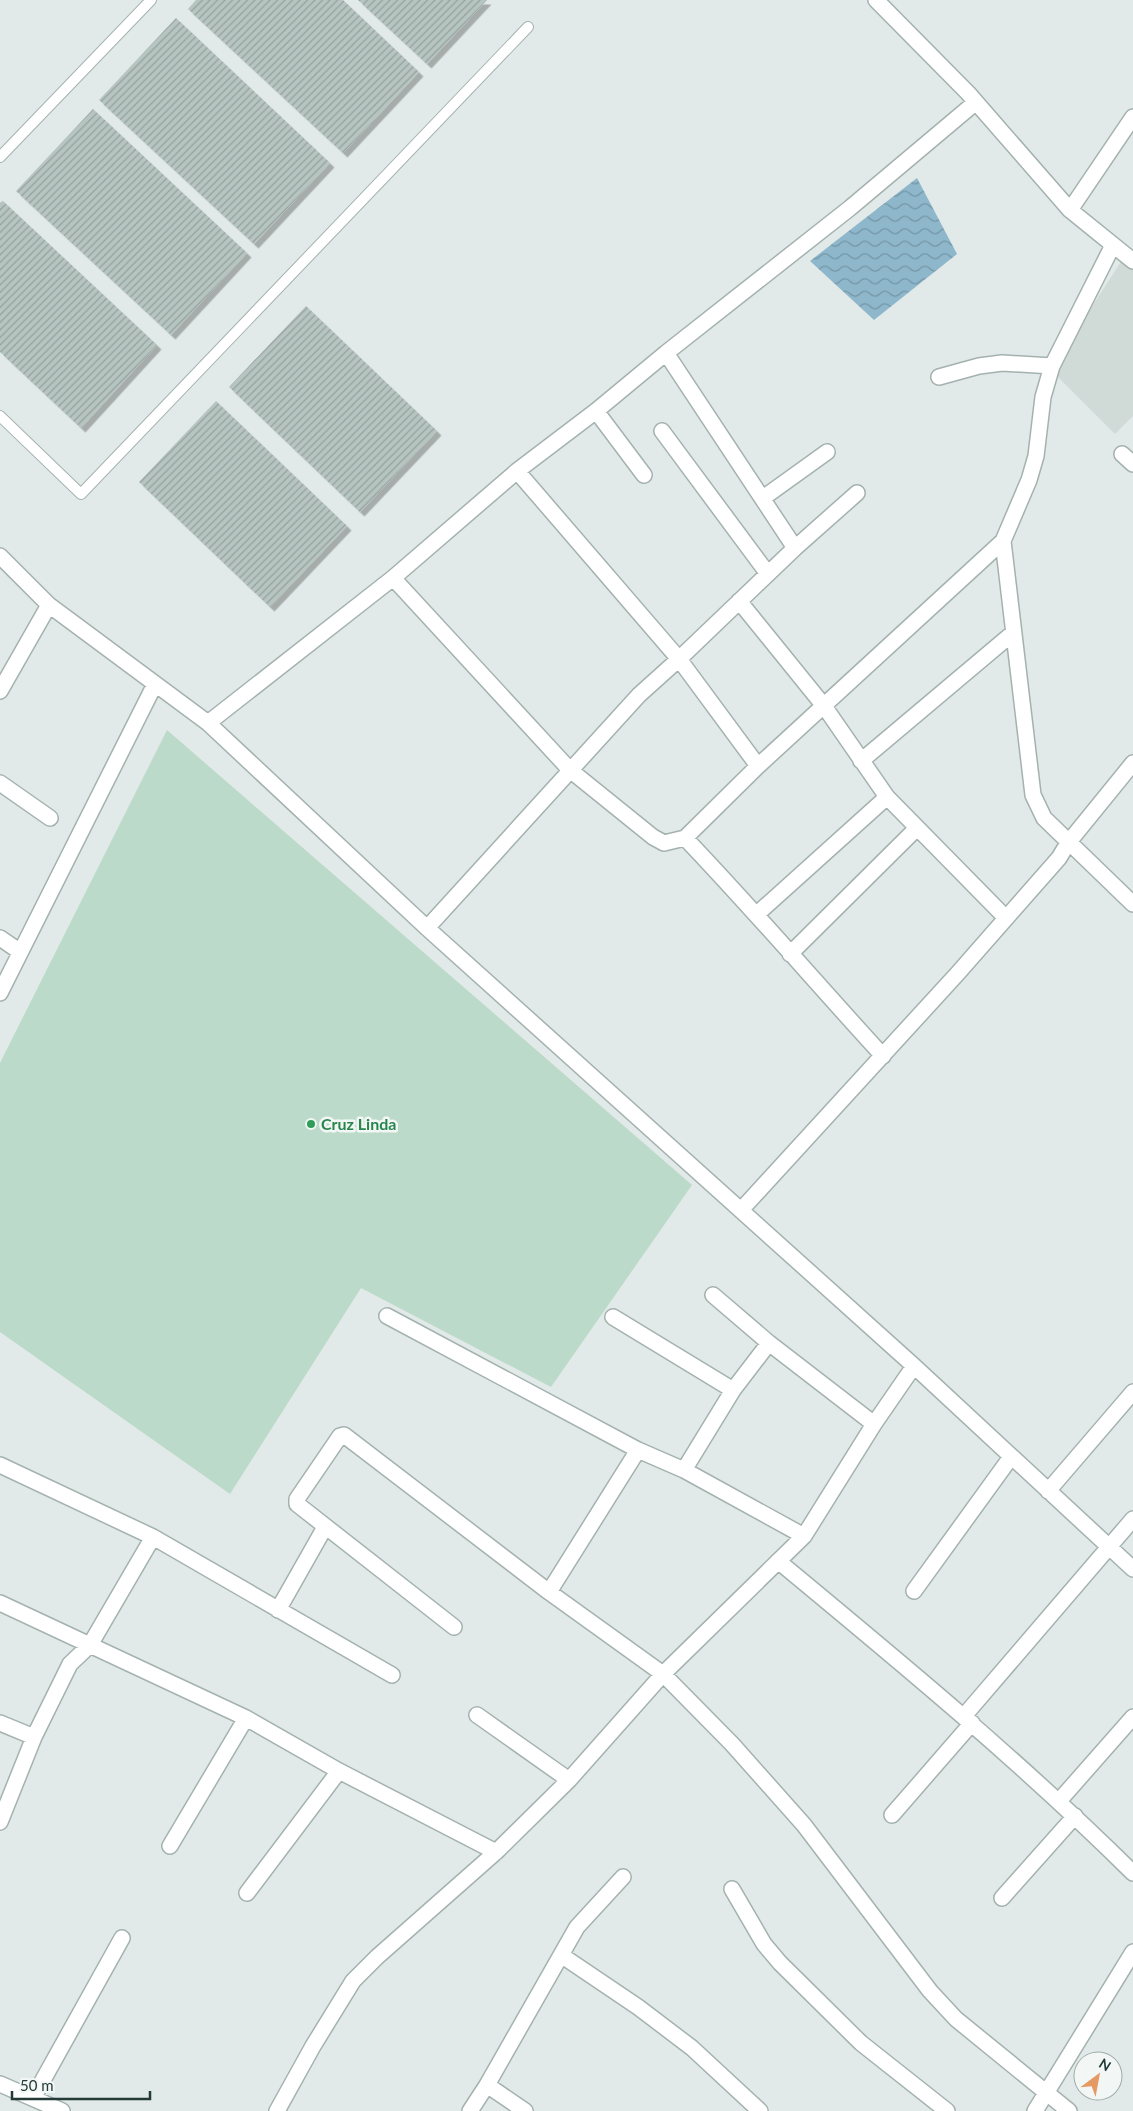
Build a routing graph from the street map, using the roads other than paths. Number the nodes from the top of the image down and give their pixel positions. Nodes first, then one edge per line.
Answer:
1 (151, 0) edge
2 (876, 0) edge
3 (528, 27) dead end
4 (976, 102) junction
5 (1133, 117) edge
6 (0, 157) edge
7 (1070, 210) junction
8 (1113, 245) junction
9 (1133, 261) edge
10 (666, 353) junction
11 (1052, 366) junction
12 (939, 377) dead end
13 (596, 411) junction
14 (0, 416) edge
15 (662, 431) dead end
16 (827, 452) dead end
17 (1122, 454) dead end
18 (1133, 464) edge
19 (517, 471) junction
20 (644, 475) dead end
21 (857, 493) dead end
22 (763, 498) junction
23 (1003, 541) junction
24 (795, 548) junction
25 (0, 556) edge
26 (768, 574) junction
27 (393, 578) junction
28 (740, 601) junction
29 (49, 605) junction
30 (1013, 633) junction
31 (679, 659) junction
32 (155, 684) junction
33 (0, 691) edge
34 (824, 706) junction
35 (208, 723) junction
36 (862, 761) junction
37 (1133, 763) edge
38 (758, 766) junction
39 (570, 770) junction
40 (0, 783) edge
41 (887, 797) junction
42 (50, 818) dead end
43 (917, 828) junction
44 (685, 838) junction
45 (1068, 843) junction
46 (1133, 904) edge
47 (757, 914) junction
48 (1006, 918) junction
49 (427, 928) junction
50 (0, 938) edge
51 (20, 951) junction
52 (790, 954) junction
53 (0, 993) edge
54 (883, 1056) junction
55 (741, 1210) junction
56 (713, 1296) dead end
57 (387, 1316) dead end
58 (614, 1317) dead end
59 (769, 1343) junction
60 (914, 1366) junction
61 (733, 1390) junction
62 (1133, 1392) edge
63 (874, 1424) junction
64 (638, 1450) junction
65 (1011, 1457) junction
66 (0, 1465) edge
67 (684, 1470) junction
68 (1048, 1491) junction
69 (1133, 1519) edge
70 (325, 1527) junction
71 (804, 1536) junction
72 (153, 1537) junction
73 (1109, 1548) junction
74 (778, 1561) junction
75 (1133, 1569) edge
76 (914, 1591) dead end
77 (549, 1592) junction
78 (0, 1603) edge
79 (278, 1610) junction
80 (454, 1627) dead end
81 (90, 1645) junction
82 (663, 1674) junction
83 (392, 1675) dead end
84 (477, 1715) dead end
85 (1133, 1717) edge
86 (246, 1718) junction
87 (968, 1720) junction
88 (0, 1723) edge
89 (34, 1737) junction
90 (340, 1771) junction
91 (569, 1780) junction
92 (1059, 1801) junction
93 (892, 1816) dead end
94 (1075, 1816) junction
95 (0, 1822) edge
96 (170, 1846) dead end
97 (496, 1852) junction
98 (1133, 1873) edge
99 (623, 1878) dead end
100 (732, 1889) dead end
101 (247, 1892) dead end
102 (1002, 1898) dead end
103 (122, 1938) dead end
104 (1133, 1952) edge
105 (561, 1954) junction
106 (0, 2084) edge
107 (487, 2086) junction
108 (1045, 2093) junction
109 (33, 2098) junction
110 (62, 2111) edge
111 (277, 2111) edge
112 (470, 2111) edge
113 (525, 2111) edge
114 (760, 2111) edge
115 (947, 2111) edge
116 (1035, 2111) edge
117 (1069, 2111) edge

1 - 6 lane
2 - 4 street
3 - 14 lane
4 - 7 street
4 - 10 street
5 - 7 street
7 - 8 street
8 - 9 street
8 - 11 street
10 - 13 street
10 - 22 street
11 - 12 street
11 - 23 street
13 - 19 street
13 - 20 street
15 - 26 street
16 - 22 street
17 - 18 street
19 - 27 street
19 - 31 street
21 - 24 street
22 - 24 street
23 - 30 street
23 - 34 street
24 - 26 street
25 - 29 street
26 - 28 street
27 - 35 street
27 - 39 street
28 - 31 street
28 - 34 street
29 - 32 street
29 - 33 street
30 - 36 street
30 - 45 street
31 - 38 street
31 - 39 street
32 - 35 street
32 - 51 street
34 - 36 street
34 - 38 street
35 - 49 street
36 - 41 street
37 - 45 street
38 - 44 street
39 - 44 street
39 - 49 street
40 - 42 street
41 - 43 street
41 - 47 street
43 - 48 street
43 - 52 street
44 - 47 street
45 - 46 street
45 - 48 street
47 - 52 street
48 - 54 street
49 - 55 street
50 - 51 street
51 - 53 street
52 - 54 street
54 - 55 street
55 - 60 street
56 - 59 street
57 - 64 street
58 - 61 street
59 - 61 street
59 - 63 street
60 - 63 street
60 - 65 street
61 - 67 street
62 - 68 street
63 - 71 street
64 - 67 street
64 - 77 street
65 - 68 street
65 - 76 street
66 - 72 street
67 - 71 street
68 - 73 street
69 - 73 street
70 - 77 street
70 - 79 street
70 - 80 street
71 - 74 street
72 - 79 street
72 - 81 street
73 - 75 street
73 - 87 street
74 - 82 street
74 - 87 street
77 - 82 street
78 - 81 street
79 - 83 street
81 - 86 street
81 - 89 street
82 - 91 street
82 - 108 street
84 - 91 street
85 - 92 street
86 - 90 street
86 - 96 street
87 - 92 street
87 - 93 street
88 - 89 street
89 - 95 street
90 - 97 street
90 - 101 street
91 - 97 street
92 - 94 street
94 - 98 street
94 - 102 street
97 - 111 street
99 - 105 street
100 - 115 street
103 - 109 street
104 - 108 street
105 - 107 street
105 - 114 street
106 - 109 street
107 - 112 street
107 - 113 street
108 - 116 street
108 - 117 street
109 - 110 street

